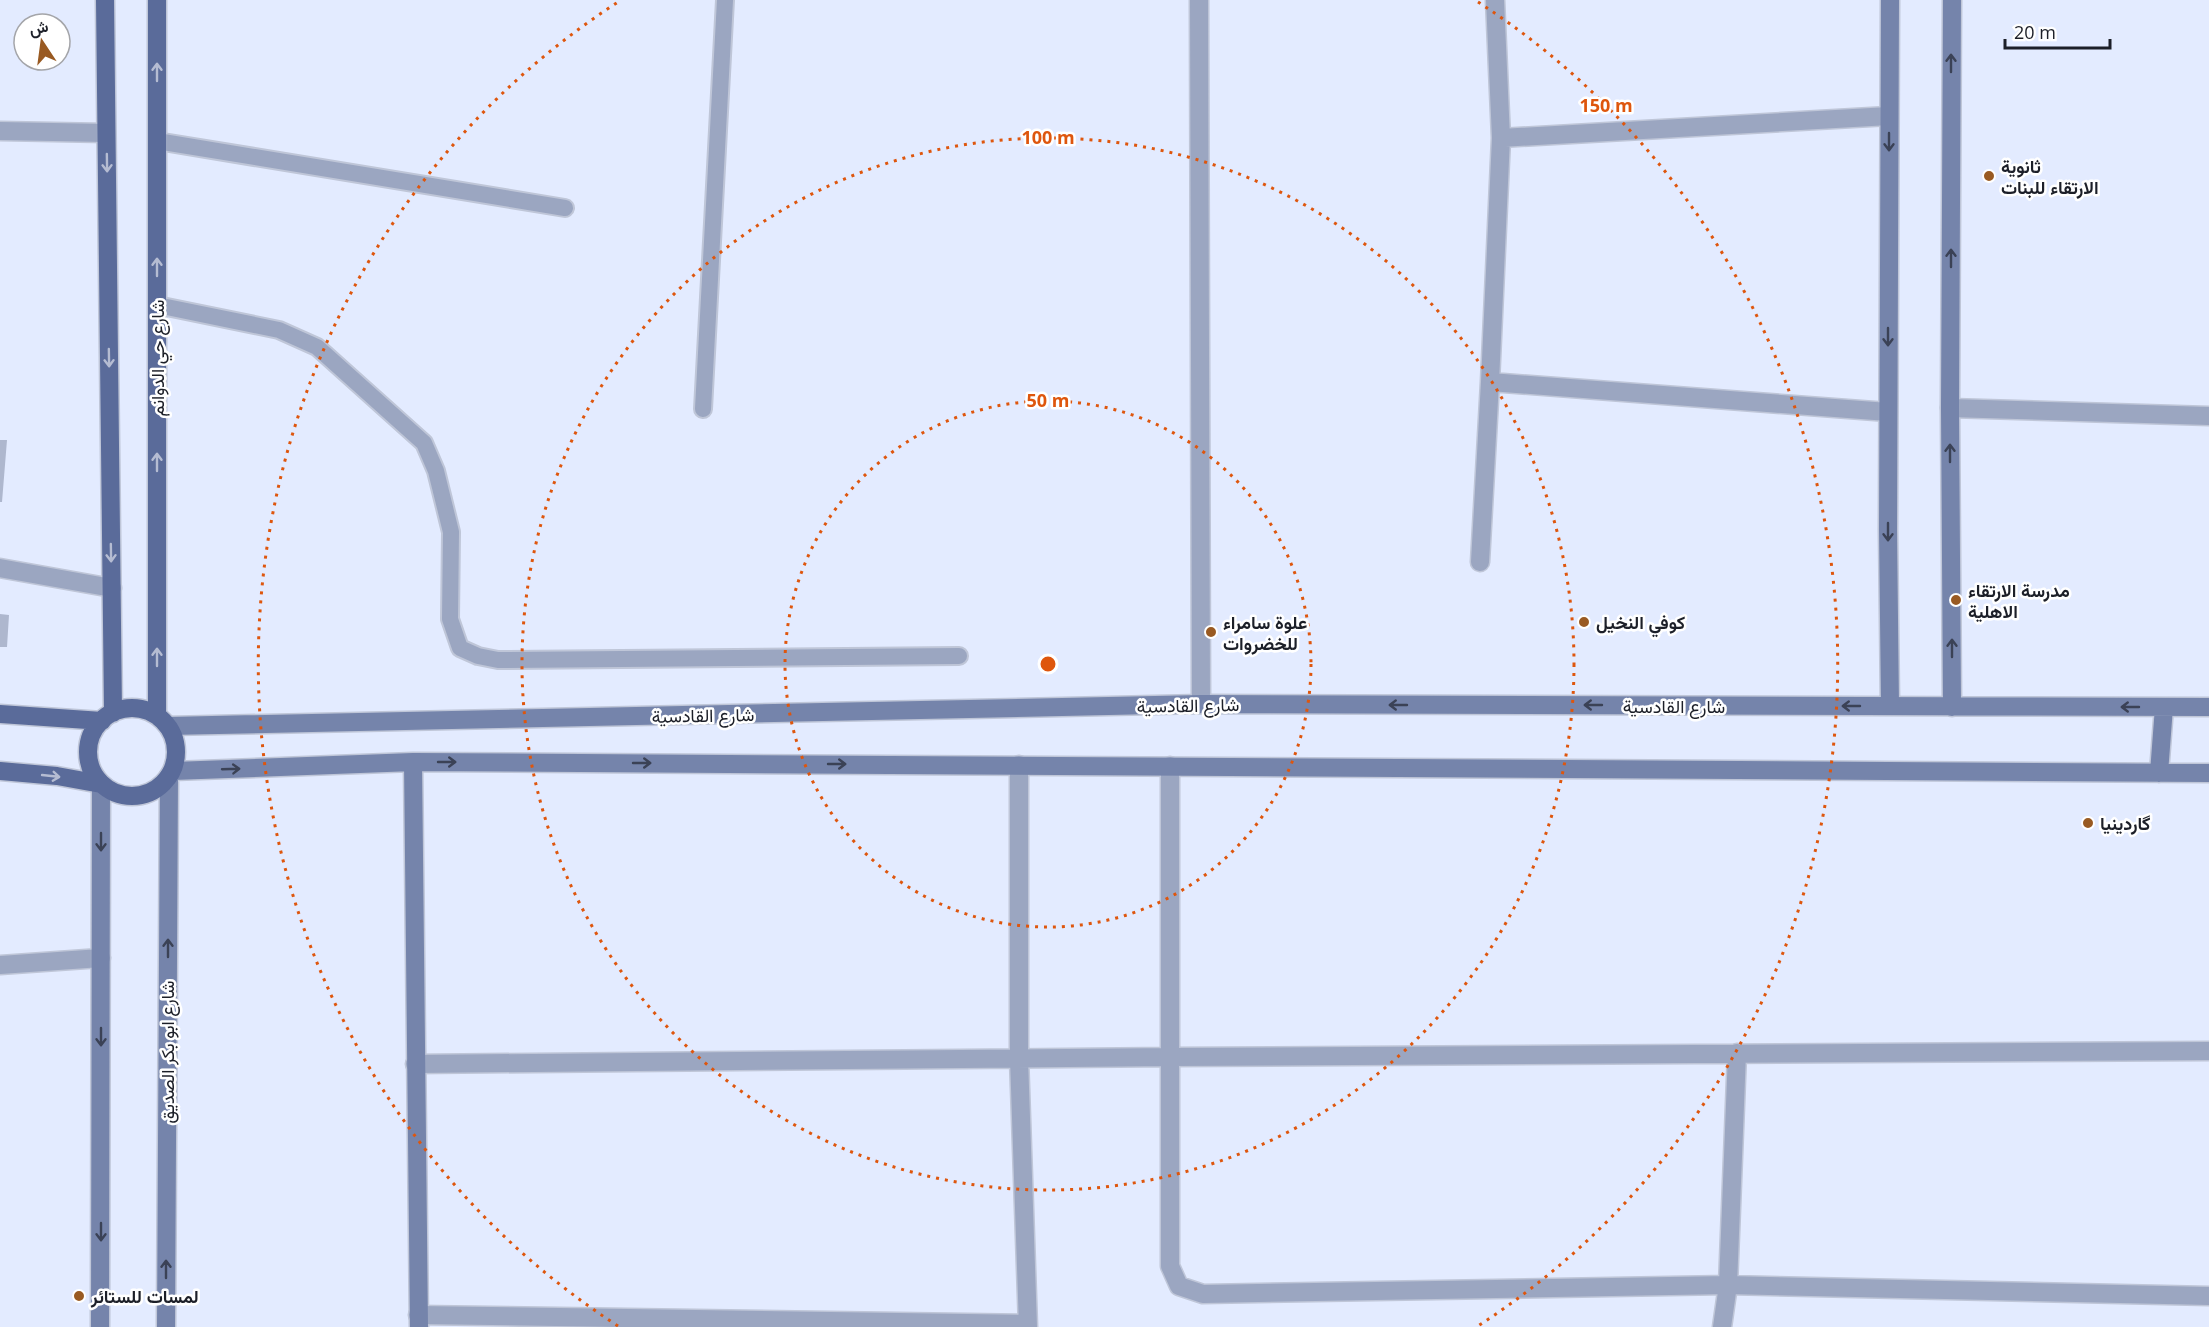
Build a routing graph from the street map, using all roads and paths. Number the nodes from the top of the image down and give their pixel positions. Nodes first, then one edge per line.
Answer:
1 (105, 0) edge
2 (157, 0) edge
3 (725, 0) edge
4 (1199, 0) edge
5 (1495, 0) edge
6 (1890, 0) edge
7 (1952, 0) edge
8 (1889, 116) junction
9 (0, 131) edge
10 (106, 133) junction
11 (1501, 138) junction
12 (157, 141) junction
13 (565, 208) dead end
14 (157, 305) junction
15 (1490, 381) junction
16 (1950, 408) junction
17 (703, 409) dead end
18 (1888, 412) junction
19 (2209, 416) edge
20 (1480, 562) dead end
21 (0, 568) edge
22 (112, 588) junction
23 (959, 656) dead end
24 (1201, 704) junction
25 (1890, 706) junction
26 (1952, 706) junction
27 (2164, 707) junction
28 (2209, 707) edge
29 (0, 714) edge
30 (107, 717) junction
31 (163, 721) junction
32 (413, 762) junction
33 (1019, 765) junction
34 (1170, 766) junction
35 (0, 771) edge
36 (2159, 773) junction
37 (2209, 773) edge
38 (171, 774) junction
39 (101, 784) junction
40 (101, 958) junction
41 (0, 965) edge
42 (2209, 1051) edge
43 (1737, 1053) junction
44 (1170, 1057) junction
45 (1019, 1058) junction
46 (415, 1064) junction
47 (1728, 1285) junction
48 (2209, 1296) edge
49 (418, 1321) edge
50 (1028, 1326) edge
51 (100, 1327) edge
52 (166, 1327) edge
53 (1722, 1327) edge

1 - 10 main road
12 -> 2 main road, شارع حي الدوانم
3 - 17 lane
4 - 24 street
5 - 11 street
6 - 8 main road
16 -> 7 main road
8 - 11 street
8 -> 18 main road
9 - 10 street
10 -> 22 main road
11 - 15 street
12 - 13 lane
14 -> 12 main road, شارع حي الدوانم
14 - 23 lane
31 -> 14 main road, شارع حي الدوانم
15 - 18 street
15 - 20 street
16 - 19 street
26 -> 16 main road
18 -> 25 main road
21 - 22 street
22 - 30 main road
25 -> 24 main road, شارع القادسية
24 - 31 main road, شارع القادسية
25 - 26 main road, شارع القادسية
27 -> 26 main road, شارع القادسية
27 - 28 main road, شارع القادسية
27 - 36 main road
29 - 30 main road
30 - 31 main road
30 - 39 main road
31 - 38 main road
32 -> 33 main road
38 -> 32 main road
32 - 46 main road
33 - 34 main road
33 - 45 street
34 - 36 main road
34 - 44 street
35 -> 39 main road
36 - 37 main road
38 - 39 main road
52 -> 38 main road, شارع ابو بكر الصديق
39 -> 40 main road
40 - 41 street
40 -> 51 main road
42 - 43 street
43 - 44 street
43 - 47 street
44 - 45 street
44 - 47 street
45 - 46 street
45 - 50 street
46 - 49 main road
47 - 48 street
47 - 53 street
49 - 50 street

